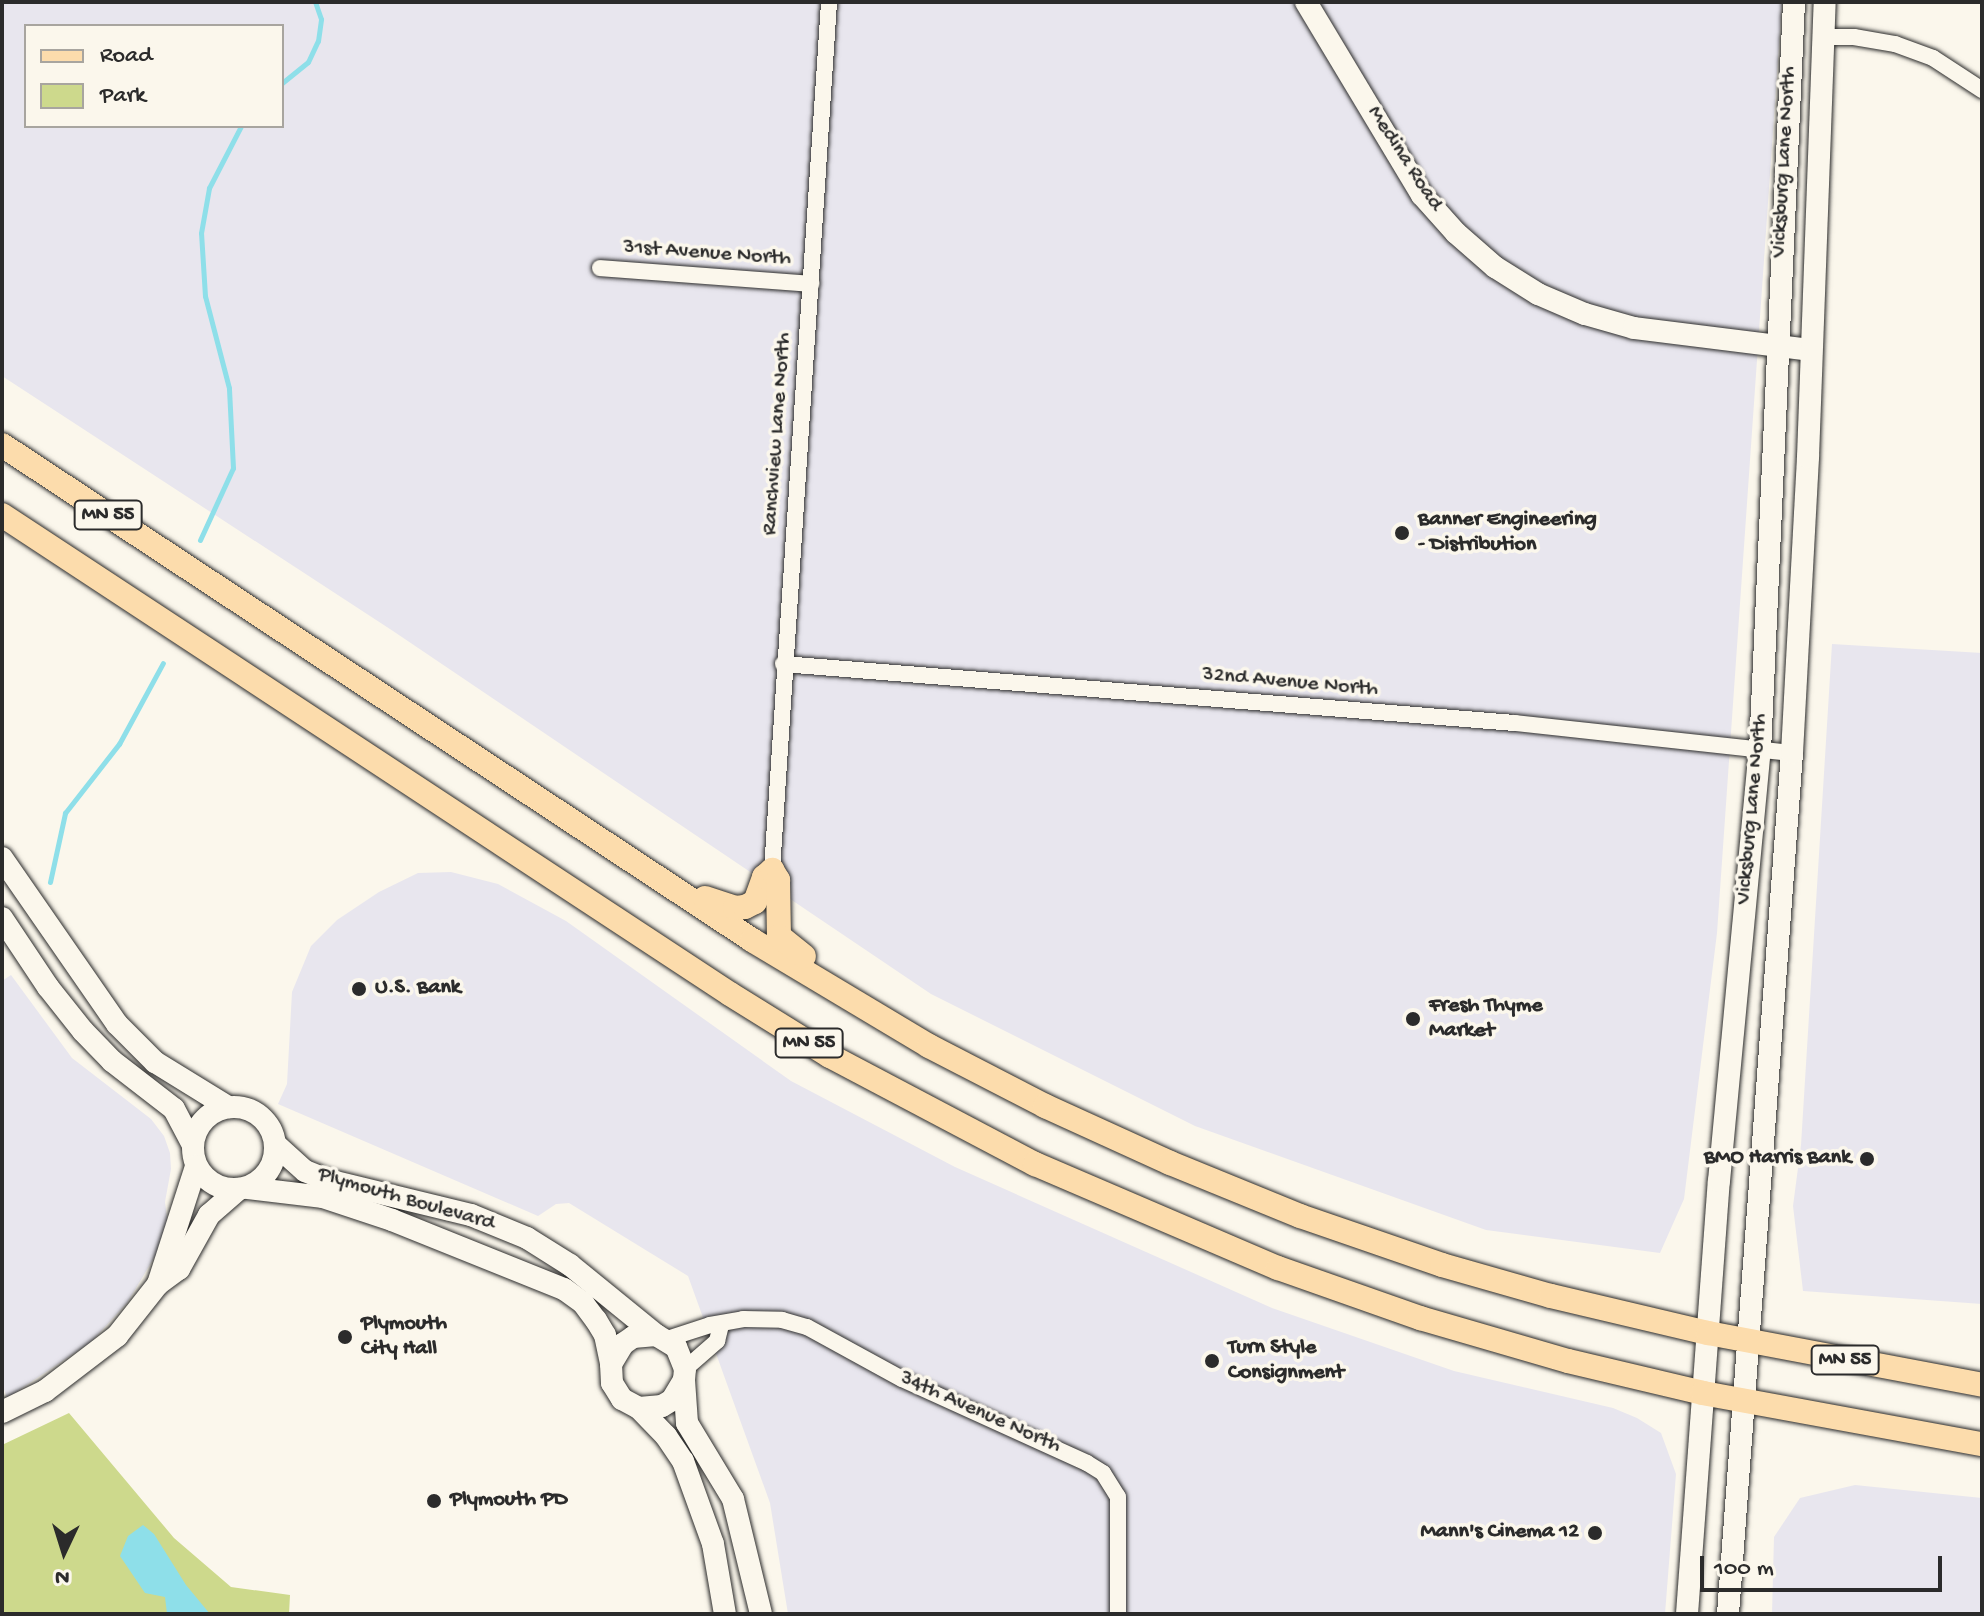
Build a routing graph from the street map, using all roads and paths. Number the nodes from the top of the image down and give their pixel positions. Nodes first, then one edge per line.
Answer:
1 (829, 2) edge
2 (1306, 2) edge
3 (1794, 2) edge
4 (1825, 2) edge
5 (1823, 37) junction
6 (1982, 90) edge
7 (600, 268) dead end
8 (811, 284) junction
9 (1778, 347) junction
10 (1811, 350) junction
11 (2, 445) edge
12 (2, 515) edge
13 (2, 531) edge
14 (66, 557) junction
15 (783, 664) junction
16 (1760, 751) junction
17 (1792, 753) junction
18 (2, 858) edge
19 (772, 870) junction
20 (672, 888) junction
21 (2, 918) edge
22 (978, 1069) junction
23 (228, 1107) junction
24 (276, 1145) junction
25 (195, 1155) junction
26 (243, 1188) junction
27 (158, 1284) junction
28 (721, 1325) junction
29 (1708, 1333) junction
30 (662, 1337) junction
31 (1747, 1342) junction
32 (611, 1364) junction
33 (685, 1374) junction
34 (1982, 1385) edge
35 (1703, 1393) junction
36 (1743, 1400) junction
37 (639, 1408) junction
38 (2, 1412) edge
39 (1982, 1444) edge
40 (725, 1614) edge
41 (761, 1614) edge
42 (1118, 1614) edge
43 (1687, 1614) edge
44 (1728, 1614) edge

1 - 8 street, Ranchview Lane North
2 - 9 street, Medina Road
3 - 9 street, Vicksburg Lane North
4 - 5 street, Vicksburg Lane North
5 - 6 street
5 - 10 street, Vicksburg Lane North
7 - 8 street, 31st Avenue North
8 - 15 street, Ranchview Lane North
9 - 10 street, Medina Road
9 - 16 street, Vicksburg Lane North
10 - 17 street, Vicksburg Lane North
11 - 20 main road, MN 55
12 - 14 main road, MN 55
13 - 14 main road
14 - 35 main road, MN 55
15 - 16 street, 32nd Avenue North
15 - 19 street, Ranchview Lane North
16 - 17 street, 32nd Avenue North
16 - 29 street, Vicksburg Lane North
17 - 31 street, Vicksburg Lane North
18 - 23 street
19 - 20 main road
19 - 22 main road
20 - 22 main road, MN 55
21 - 25 street
22 - 29 main road, MN 55
23 - 24 street
23 - 25 street
24 - 26 street
24 - 30 street, Plymouth Boulevard
25 - 26 street
25 - 27 street
26 - 27 street
26 - 32 street, Plymouth Boulevard
27 - 38 street
28 - 30 street, 34th Avenue North
28 - 33 street
28 - 42 street, 34th Avenue North
29 - 31 main road, MN 55
29 - 35 street, Vicksburg Lane North
30 - 32 street
30 - 33 street
31 - 34 main road, MN 55
31 - 36 street, Vicksburg Lane North
32 - 37 street
33 - 37 street
33 - 41 street
35 - 36 main road, MN 55
35 - 43 street, Vicksburg Lane North
36 - 39 main road, MN 55
36 - 44 street, Vicksburg Lane North
37 - 40 street

